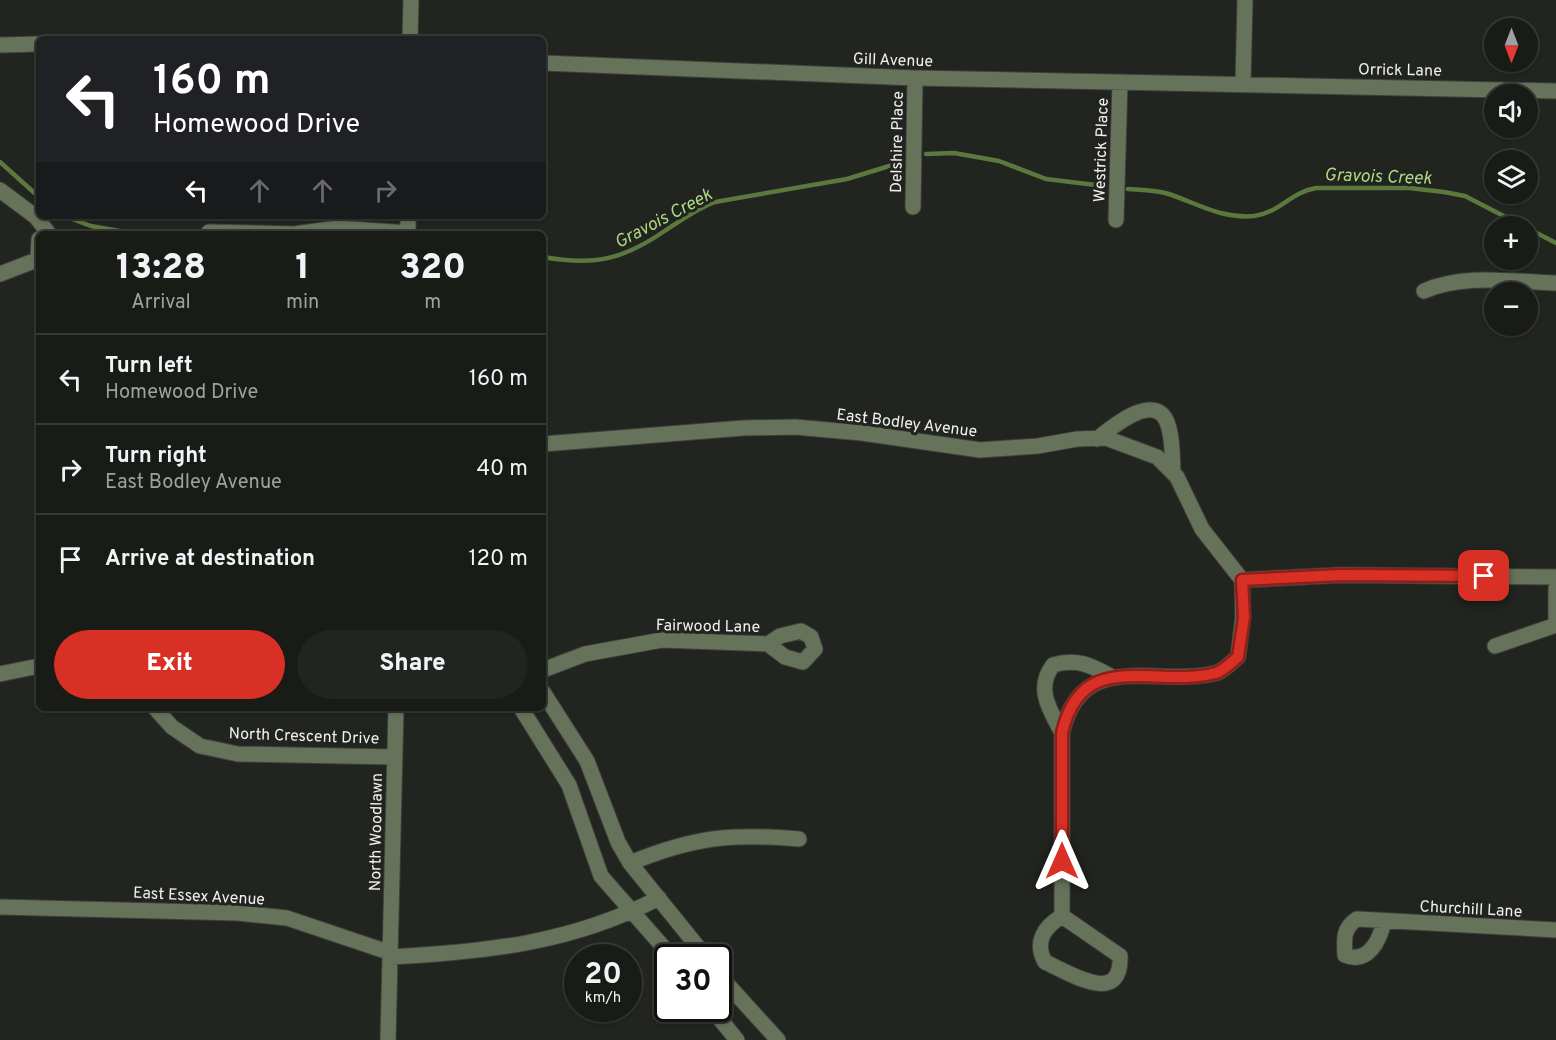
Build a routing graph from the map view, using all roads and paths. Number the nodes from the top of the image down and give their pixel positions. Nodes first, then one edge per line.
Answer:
1 (411, 0) edge
2 (1245, 0) edge
3 (410, 36) edge
4 (36, 44) edge
5 (0, 45) edge
6 (546, 63) edge
7 (915, 78) junction
8 (1120, 82) junction
9 (1243, 82) junction
10 (1556, 91) edge
11 (0, 190) edge
12 (913, 207) dead end
13 (36, 217) edge
14 (1116, 220) dead end
15 (316, 231) edge
16 (380, 231) edge
17 (36, 260) edge
18 (0, 274) edge
19 (1556, 284) edge
20 (1424, 291) dead end
21 (1098, 439) junction
22 (546, 444) edge
23 (1173, 472) junction
24 (1556, 577) edge
25 (1242, 580) junction
26 (1556, 588) edge
27 (1556, 625) edge
28 (768, 644) dead end
29 (1495, 646) dead end
30 (36, 667) edge
31 (546, 669) edge
32 (0, 674) edge
33 (1112, 676) junction
34 (546, 697) edge
35 (158, 711) edge
36 (396, 711) edge
37 (523, 711) edge
38 (1062, 733) junction
39 (394, 757) junction
40 (799, 839) dead end
41 (630, 864) junction
42 (659, 898) junction
43 (0, 907) edge
44 (633, 911) junction
45 (1062, 916) junction
46 (1384, 921) dead end
47 (1556, 930) edge
48 (661, 944) edge
49 (696, 944) edge
50 (390, 955) junction
51 (732, 989) edge
52 (722, 1022) edge
53 (388, 1040) edge
54 (737, 1040) edge
55 (778, 1040) edge

1 - 3 street
2 - 9 street
4 - 5 street
6 - 7 street, Gill Avenue
7 - 8 street, Gill Avenue
7 - 12 street, Delshire Place
8 - 9 street, Gill Avenue
8 - 14 street, Westrick Place
9 - 10 street, Orrick Lane
11 - 13 street
15 - 16 street
17 - 18 street
19 - 20 street
21 - 22 street, East Bodley Avenue
21 - 23 street, East Bodley Avenue
21 - 23 street
23 - 25 street, East Bodley Avenue
24 - 25 street
25 - 33 street
26 - 27 street
27 - 29 street
28 - 31 street, Fairwood Lane
30 - 32 street
33 - 38 street
33 - 38 street
34 - 41 street
35 - 39 street, North Crescent Drive
36 - 39 street, North Woodlawn
37 - 44 street
38 - 45 street
39 - 50 street, North Woodlawn
40 - 41 street
41 - 42 street
42 - 44 street, East Essex Avenue
42 - 49 street
43 - 50 street, East Essex Avenue
44 - 48 street
44 - 50 street, East Essex Avenue
45 - 45 street
46 - 47 street, Churchill Lane
50 - 53 street, North Woodlawn
51 - 55 street
52 - 54 street

